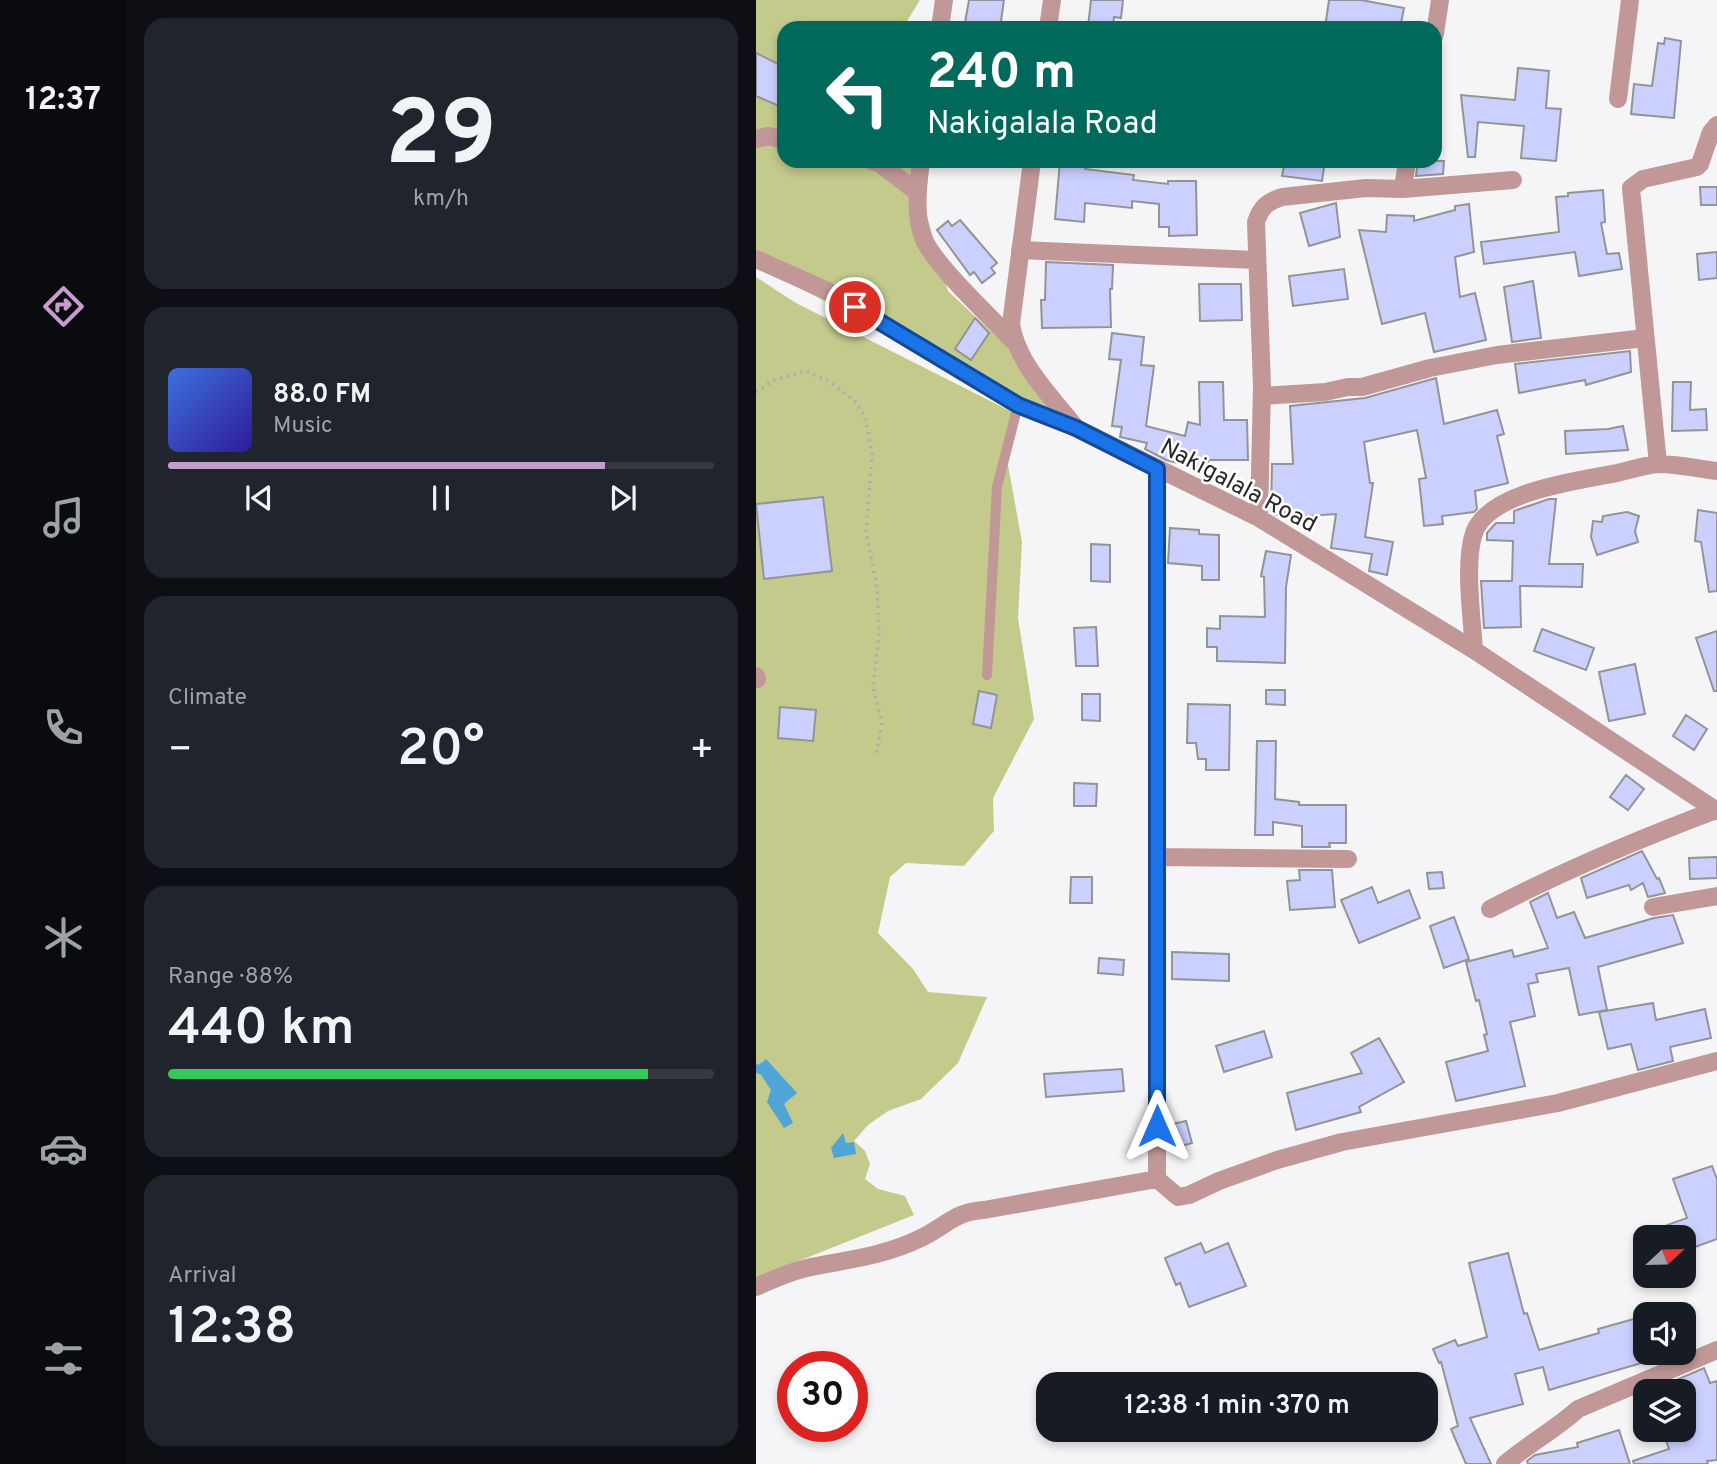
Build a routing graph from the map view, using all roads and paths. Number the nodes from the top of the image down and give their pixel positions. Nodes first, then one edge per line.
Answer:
1 (944, 0) edge
2 (1052, 0) edge
3 (1440, 0) edge
4 (1630, 0) edge
5 (941, 21) edge
6 (1049, 21) edge
7 (1437, 21) edge
8 (1618, 99) dead end
9 (1717, 125) edge
10 (777, 138) edge
11 (756, 139) edge
12 (886, 168) edge
13 (920, 168) edge
14 (1031, 168) edge
15 (1406, 168) edge
16 (1513, 180) dead end
17 (1404, 189) junction
18 (917, 192) junction
19 (1020, 250) junction
20 (756, 259) edge
21 (1256, 260) junction
22 (1645, 338) junction
23 (1013, 341) junction
24 (756, 392) edge
25 (1262, 396) junction
26 (1018, 405) junction
27 (1076, 428) junction
28 (1658, 464) junction
29 (1157, 469) junction
30 (1717, 471) edge
31 (1259, 517) junction
32 (1474, 650) junction
33 (987, 675) dead end
34 (876, 757) dead end
35 (1717, 811) edge
36 (1157, 857) junction
37 (1348, 859) dead end
38 (1717, 897) edge
39 (1653, 907) dead end
40 (1490, 909) dead end
41 (1717, 1060) edge
42 (1157, 1180) junction
43 (756, 1287) edge
44 (1717, 1350) edge
45 (1505, 1464) edge

1 - 5 street
2 - 6 street
3 - 7 street
4 - 8 street
9 - 22 street
10 - 11 street
12 - 18 street
13 - 18 street
14 - 19 street
15 - 17 street
16 - 17 street
17 - 21 street
18 - 23 street
19 - 21 street
19 - 23 street
20 - 26 street, Nakigalala Road
21 - 25 street
22 - 25 street
22 - 28 street
23 - 27 street
24 - 34 path
25 - 31 street
26 - 27 street, Nakigalala Road
26 - 33 lane
27 - 29 street, Nakigalala Road
28 - 30 street
28 - 32 street
29 - 31 street, Nakigalala Road
29 - 36 street
31 - 32 street, Nakigalala Road
32 - 35 street, Nakigalala Road
35 - 40 street
36 - 37 street
36 - 42 street
38 - 39 street
41 - 42 street
42 - 43 street
44 - 45 street

